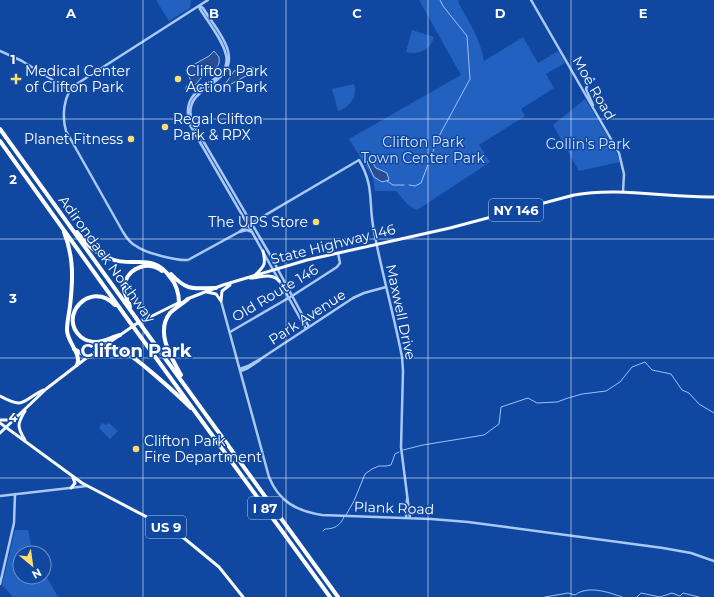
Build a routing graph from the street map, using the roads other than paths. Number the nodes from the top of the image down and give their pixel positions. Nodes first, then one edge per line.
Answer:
1 (208, 0) edge
2 (531, 0) edge
3 (199, 6) junction
4 (0, 50) edge
5 (594, 79) dead end
6 (70, 90) junction
7 (594, 109) junction
8 (0, 129) edge
9 (0, 141) edge
10 (624, 192) junction
11 (714, 197) edge
12 (60, 223) junction
13 (68, 223) junction
14 (252, 223) junction
15 (248, 225) junction
16 (239, 232) junction
17 (252, 232) junction
18 (256, 232) junction
19 (376, 244) junction
20 (262, 251) junction
21 (338, 253) junction
22 (160, 266) junction
23 (275, 269) junction
24 (254, 275) junction
25 (248, 278) junction
26 (279, 281) junction
27 (234, 282) junction
28 (386, 287) junction
29 (216, 288) junction
30 (205, 292) junction
31 (290, 297) junction
32 (188, 299) junction
33 (221, 301) junction
34 (178, 304) junction
35 (130, 309) junction
36 (128, 320) junction
37 (307, 328) junction
38 (230, 332) junction
39 (120, 335) junction
40 (74, 349) junction
41 (88, 357) junction
42 (77, 365) junction
43 (240, 370) junction
44 (182, 381) junction
45 (46, 389) junction
46 (0, 396) edge
47 (28, 406) junction
48 (18, 416) junction
49 (0, 421) edge
50 (203, 422) junction
51 (6, 427) junction
52 (0, 433) edge
53 (26, 442) junction
54 (73, 478) junction
55 (87, 486) junction
56 (71, 488) junction
57 (15, 494) junction
58 (407, 495) junction
59 (0, 496) edge
60 (406, 518) junction
61 (410, 518) junction
62 (714, 560) edge
63 (0, 584) edge
64 (243, 597) edge
65 (330, 597) edge
66 (338, 597) edge

1 - 3 street
2 - 7 street, Moe Road
3 - 6 street
3 - 14 street
3 - 15 street
4 - 6 street
5 - 7 street
6 - 16 street
7 - 10 street, Moe Road
8 - 13 highway, Adirondack Northway / I 87
9 - 12 highway, Adirondack Northway / I 87
10 - 11 main road, State Highway 146 / NY 146
10 - 19 main road, State Highway 146 / NY 146
12 - 36 highway, Adirondack Northway / I 87
12 - 40 highway
13 - 22 highway
13 - 35 highway, Adirondack Northway / I 87
14 - 18 street
14 - 19 street, Maxwell Drive
15 - 16 street
15 - 17 street
15 - 18 street
16 - 17 street
17 - 20 street
18 - 23 street
19 - 21 main road, State Highway 146 / NY 146
19 - 28 street, Maxwell Drive
20 - 23 street
20 - 24 main road
21 - 23 main road, State Highway 146 / NY 146
21 - 31 street, Old Route 146
22 - 29 highway
22 - 34 highway
23 - 24 main road, State Highway 146 / NY 146
23 - 26 street
23 - 31 street
24 - 25 main road, State Highway 146 / NY 146
25 - 26 main road
25 - 27 main road, State Highway 146 / NY 146
26 - 31 street
27 - 29 main road, State Highway 146 / NY 146
27 - 33 main road
28 - 37 street, Park Avenue
28 - 58 street, Maxwell Drive
29 - 30 main road, State Highway 146 / NY 146
30 - 32 main road, State Highway 146 / NY 146
30 - 33 main road
31 - 37 street
31 - 38 street, Old Route 146
32 - 34 main road, State Highway 146 / NY 146
32 - 44 highway
33 - 38 street, Plank Road
34 - 35 highway
34 - 39 main road, State Highway 146 / NY 146
35 - 44 highway, Adirondack Northway / I 87, bridge
36 - 39 highway
36 - 50 highway, Adirondack Northway / I 87, bridge
37 - 43 street, Park Avenue
38 - 43 street, Plank Road
39 - 41 main road, State Highway 146 / NY 146
40 - 41 highway
40 - 42 highway
41 - 42 main road, State Highway 146 / NY 146
41 - 50 highway
42 - 45 main road, State Highway 146 / NY 146
43 - 60 street, Plank Road
44 - 66 highway, Adirondack Northway / I 87
45 - 46 main road
45 - 47 main road, State Highway 146 / NY 146
47 - 48 main road, State Highway 146 / NY 146
47 - 53 main road
48 - 49 main road
48 - 51 main road, State Highway 146 / NY 146
49 - 51 main road, US 9
50 - 65 highway, Adirondack Northway / I 87
51 - 52 main road, State Highway 146 / NY 146
51 - 53 main road, US 9
53 - 54 main road, US 9
54 - 55 main road, US 9
54 - 56 main road
55 - 56 street
55 - 64 main road, US 9
56 - 57 street
57 - 59 street
57 - 63 street
58 - 60 street, Maxwell Drive
58 - 61 street, Maxwell Drive
60 - 61 street, Plank Road
61 - 62 street, Plank Road

